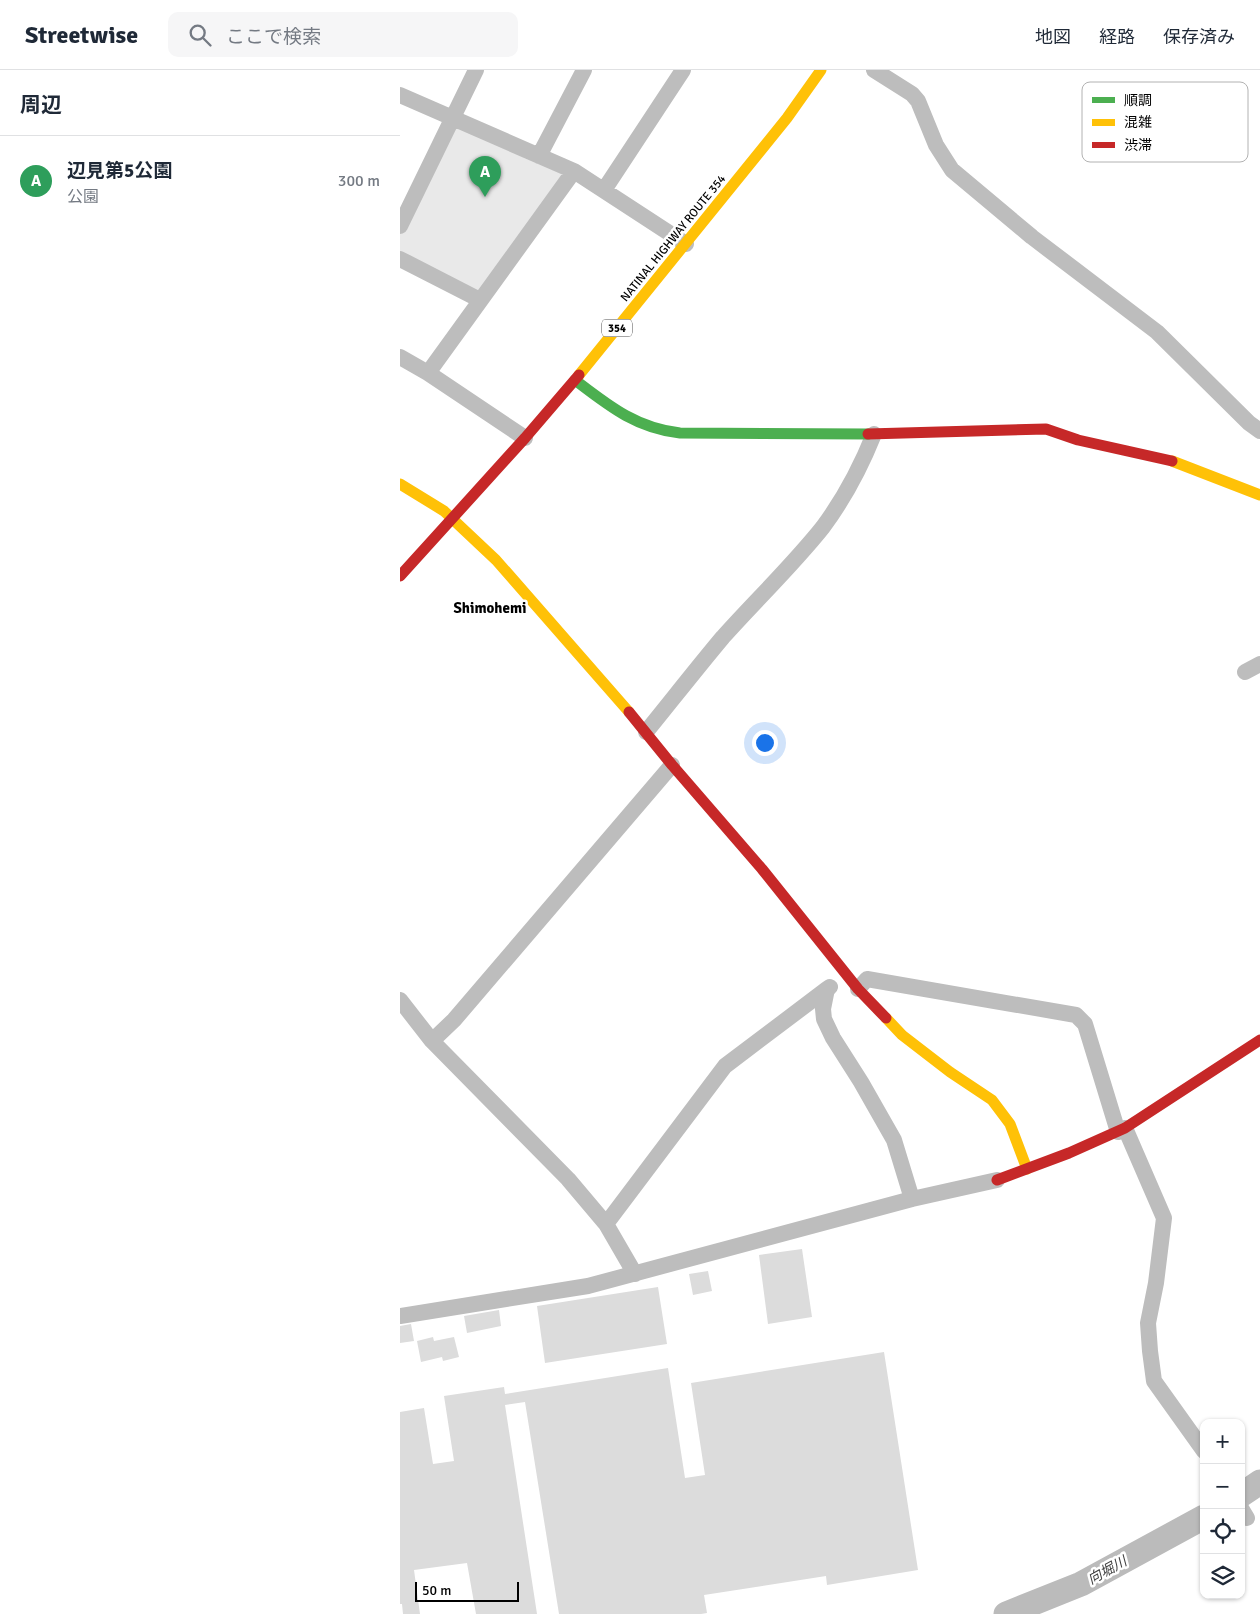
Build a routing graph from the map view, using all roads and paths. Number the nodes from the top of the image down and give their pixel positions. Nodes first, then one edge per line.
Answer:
1 (476, 70) edge
2 (584, 70) edge
3 (683, 70) edge
4 (821, 70) edge
5 (874, 70) edge
6 (400, 95) edge
7 (452, 118) junction
8 (539, 156) junction
9 (574, 171) junction
10 (604, 190) junction
11 (400, 226) edge
12 (686, 244) junction
13 (400, 259) edge
14 (480, 300) junction
15 (400, 357) edge
16 (428, 373) junction
17 (575, 380) junction
18 (1260, 431) edge
19 (874, 434) junction
20 (525, 438) junction
21 (400, 484) edge
22 (1260, 496) edge
23 (451, 519) junction
24 (400, 576) edge
25 (1260, 664) edge
26 (1245, 672) dead end
27 (646, 732) junction
28 (672, 765) junction
29 (845, 972) junction
30 (858, 988) junction
31 (827, 989) junction
32 (400, 1000) edge
33 (1260, 1040) edge
34 (432, 1041) junction
35 (1121, 1130) junction
36 (1027, 1169) junction
37 (997, 1180) joint
38 (912, 1199) junction
39 (606, 1224) junction
40 (635, 1274) junction
41 (400, 1316) edge
42 (1200, 1445) edge

1 - 7 street
2 - 8 street
3 - 10 street
4 - 12 main road, NATINAL HIGHWAY ROUTE 354 / 354
5 - 18 street
6 - 7 street
7 - 8 street
7 - 11 street
8 - 9 street
9 - 10 street
9 - 14 street
10 - 12 street
12 - 17 main road, NATINAL HIGHWAY ROUTE 354 / 354
13 - 14 street
14 - 16 street
15 - 16 street
16 - 20 street
17 - 19 main road
17 - 20 main road, NATINAL HIGHWAY ROUTE 354 / 354
19 - 22 main road
19 - 27 street
20 - 23 main road, NATINAL HIGHWAY ROUTE 354 / 354
21 - 23 main road
23 - 24 main road, NATINAL HIGHWAY ROUTE 354 / 354
23 - 27 main road
25 - 26 street
27 - 28 main road
28 - 29 main road
28 - 34 street
29 - 30 main road
29 - 31 street
30 - 35 street
30 - 36 main road
31 - 38 street
31 - 39 street
32 - 34 street
33 - 35 main road
34 - 39 street
35 - 36 main road
35 - 42 street
36 - 37 main road
37 - 38 street
38 - 40 street
39 - 40 street
40 - 41 street

